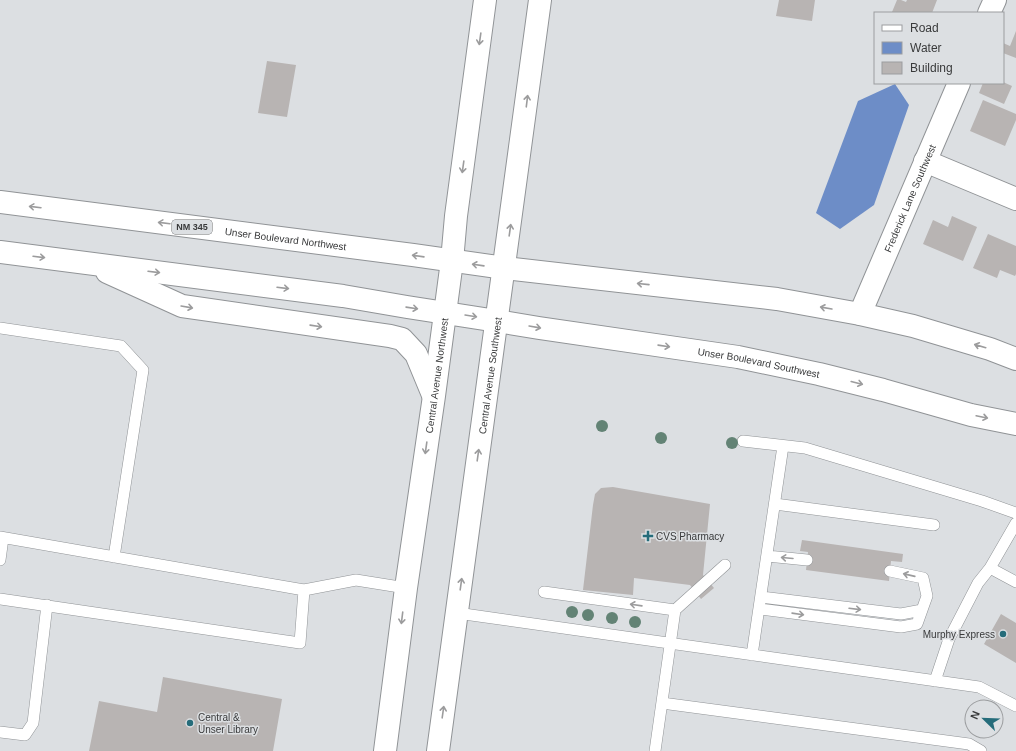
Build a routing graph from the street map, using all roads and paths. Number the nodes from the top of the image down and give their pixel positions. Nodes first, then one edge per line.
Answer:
1 (485, 0) edge
2 (540, 0) edge
3 (995, 0) edge
4 (989, 12) edge
5 (959, 84) edge
6 (925, 161) junction
7 (1016, 199) edge
8 (0, 202) edge
9 (0, 252) edge
10 (452, 261) junction
11 (88, 263) junction
12 (505, 268) junction
13 (445, 312) junction
14 (860, 314) junction
15 (497, 320) junction
16 (0, 328) edge
17 (1016, 359) edge
18 (434, 396) junction
19 (1016, 424) edge
20 (743, 441) dead end
21 (783, 446) junction
22 (775, 504) junction
23 (1016, 513) edge
24 (1016, 523) edge
25 (934, 525) dead end
26 (2, 537) edge
27 (767, 556) junction
28 (114, 557) junction
29 (0, 560) edge
30 (807, 560) dead end
31 (725, 565) dead end
32 (990, 568) junction
33 (890, 571) dead end
34 (1016, 582) edge
35 (406, 588) junction
36 (304, 590) junction
37 (544, 592) dead end
38 (0, 599) edge
39 (760, 603) junction
40 (47, 606) junction
41 (675, 610) junction
42 (457, 613) junction
43 (669, 643) junction
44 (752, 655) junction
45 (935, 681) junction
46 (662, 703) junction
47 (1016, 706) edge
48 (0, 732) edge
49 (385, 751) edge
50 (438, 751) edge
51 (655, 751) edge
52 (981, 751) edge

1 -> 10 main road, Central Avenue Northwest
12 -> 2 main road, Central Avenue Southwest
3 - 4 main road
5 - 6 main road, Frederick Lane Southwest
6 - 7 main road
6 - 14 main road, Frederick Lane Southwest
10 -> 8 main road, Unser Boulevard Northwest / NM 345
9 -> 11 main road
12 -> 10 main road, NM 345
10 - 13 main road, Central Avenue Northwest
11 -> 13 main road
11 -> 18 main road
14 -> 12 main road
12 - 15 main road, Central Avenue Southwest
13 -> 15 main road, Unser Boulevard Southwest
13 - 18 main road, Central Avenue Northwest
17 -> 14 main road
15 -> 19 main road, Unser Boulevard Southwest
42 -> 15 main road, Central Avenue Southwest
16 - 28 lane
18 -> 35 main road, Central Avenue Northwest
20 - 21 lane
21 - 22 lane
21 - 23 lane
22 - 25 lane
22 - 27 lane
24 - 32 lane
26 - 28 lane
26 - 29 lane
30 -> 27 lane
27 - 39 lane
28 - 36 lane
31 - 41 lane
32 - 34 lane
32 - 45 lane
39 -> 33 lane
35 - 36 lane
35 -> 49 main road, Central Avenue Northwest
36 - 40 lane
41 -> 37 lane
38 - 40 lane
39 - 44 lane
40 - 48 lane
41 - 43 lane
42 - 43 lane
50 -> 42 main road, Central Avenue Southwest
43 - 44 lane
43 - 46 lane
44 - 45 lane
45 - 47 lane
46 - 51 lane
46 - 52 lane

